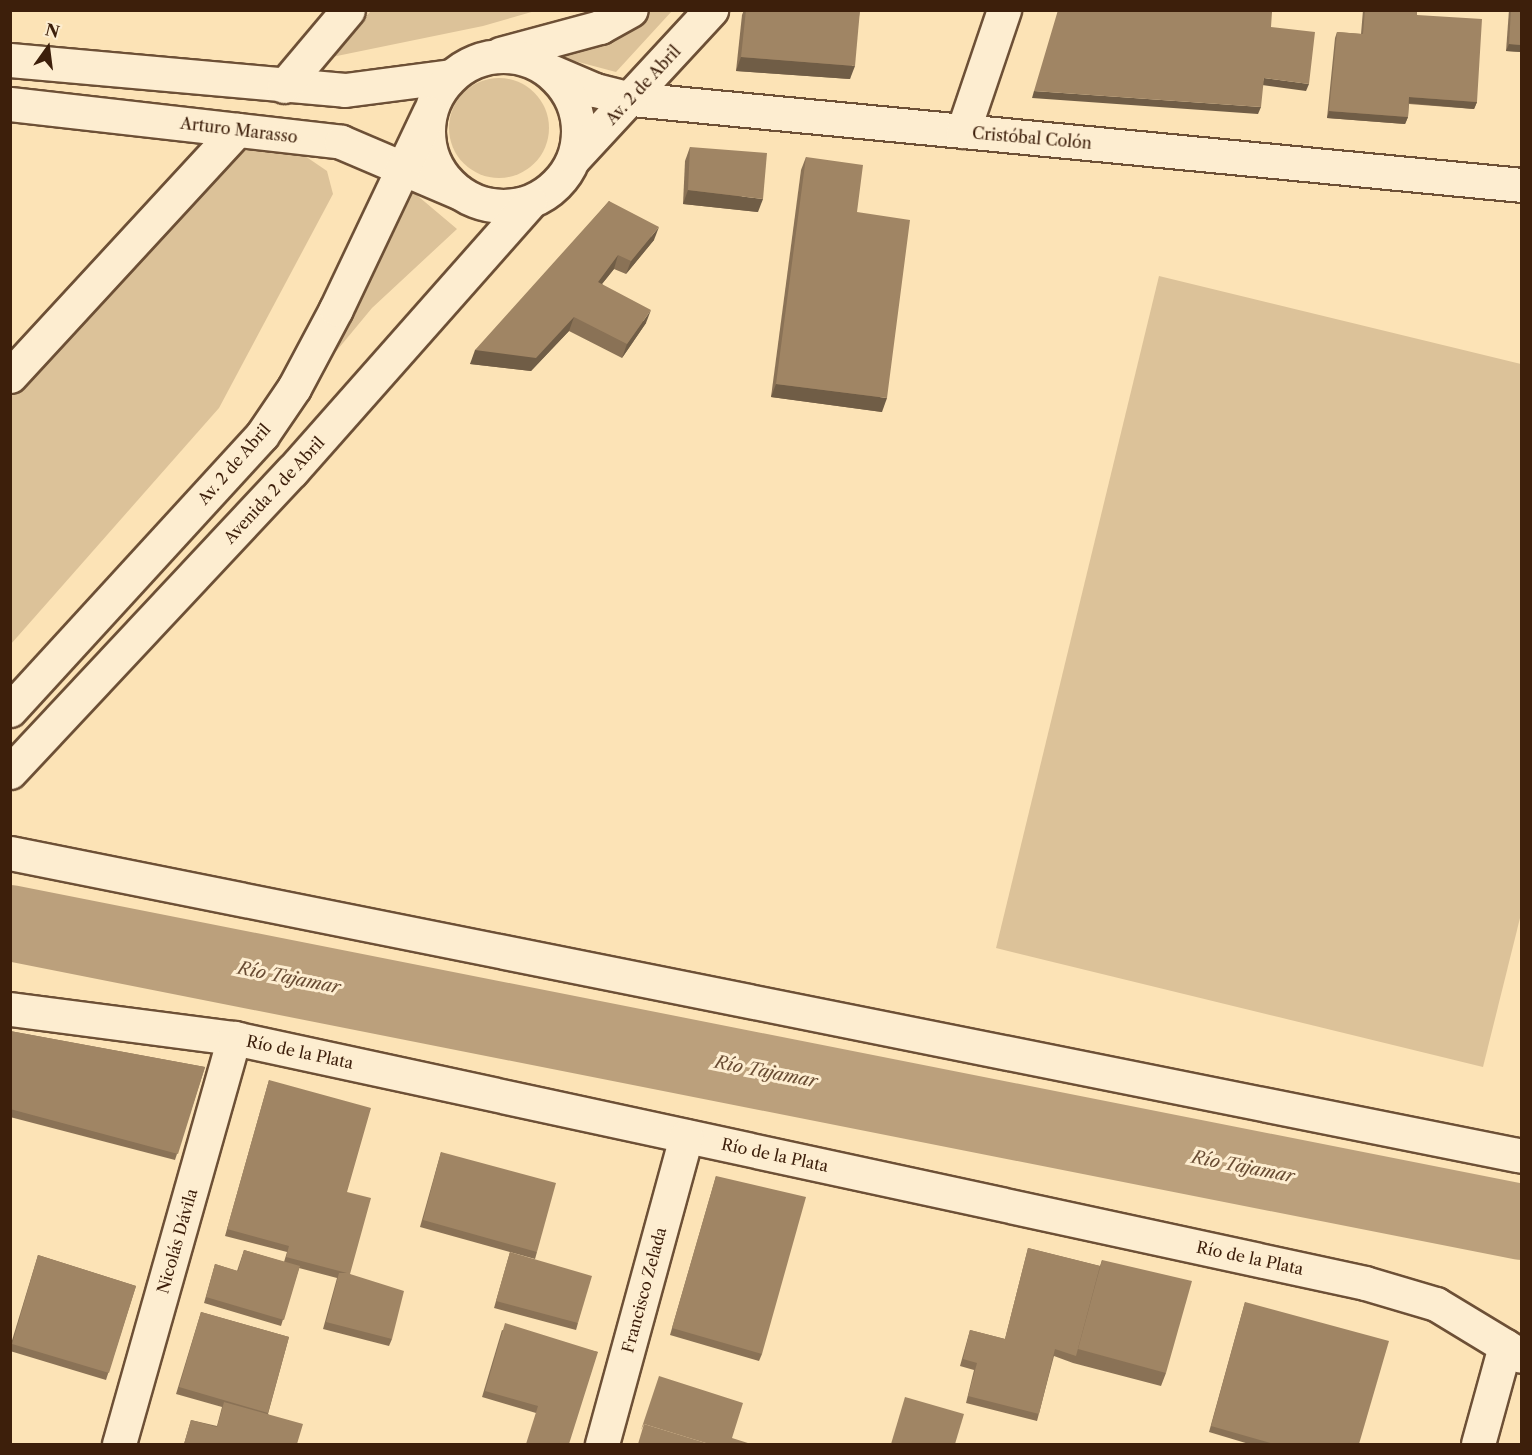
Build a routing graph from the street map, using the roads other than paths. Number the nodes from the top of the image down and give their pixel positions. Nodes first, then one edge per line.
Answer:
1 (348, 10) edge
2 (632, 10) edge
3 (711, 10) edge
4 (1004, 10) edge
5 (487, 57) junction
6 (10, 60) edge
7 (548, 70) junction
8 (451, 76) junction
9 (284, 86) junction
10 (632, 99) junction
11 (10, 104) edge
12 (429, 113) junction
13 (237, 130) junction
14 (963, 131) junction
15 (574, 158) junction
16 (403, 166) junction
17 (1521, 185) edge
18 (458, 192) junction
19 (530, 202) junction
20 (10, 376) edge
21 (10, 710) edge
22 (10, 772) edge
23 (10, 853) edge
24 (10, 1009) edge
25 (234, 1038) junction
26 (686, 1136) junction
27 (1521, 1156) edge
28 (1513, 1351) edge
29 (119, 1444) edge
30 (602, 1444) edge
31 (1478, 1444) edge

1 - 9 street
2 - 5 street
3 - 10 street, Av. 2 de Abril
4 - 14 street
5 - 7 street, Avenida 2 de Abril
5 - 8 street, Avenida 2 de Abril
6 - 9 street
7 - 10 street, Cristóbal Colón
7 - 15 street, Avenida 2 de Abril
8 - 9 street
8 - 12 street, Avenida 2 de Abril
10 - 14 street, Cristóbal Colón
10 - 15 street, Av. 2 de Abril
11 - 13 street, Arturo Marasso
12 - 16 street, Av. 2 de Abril
12 - 18 street, Avenida 2 de Abril
13 - 16 street, Arturo Marasso
13 - 20 street
14 - 17 street, Cristóbal Colón
15 - 19 street, Avenida 2 de Abril
16 - 18 street, Arturo Marasso
16 - 21 street, Av. 2 de Abril
18 - 19 street, Avenida 2 de Abril
19 - 22 street, Avenida 2 de Abril
23 - 27 street
24 - 25 street, Río de la Plata
25 - 26 street, Río de la Plata
25 - 29 street, Nicolás Dávila
26 - 28 street, Río de la Plata
26 - 30 street, Francisco Zelada
28 - 31 street

